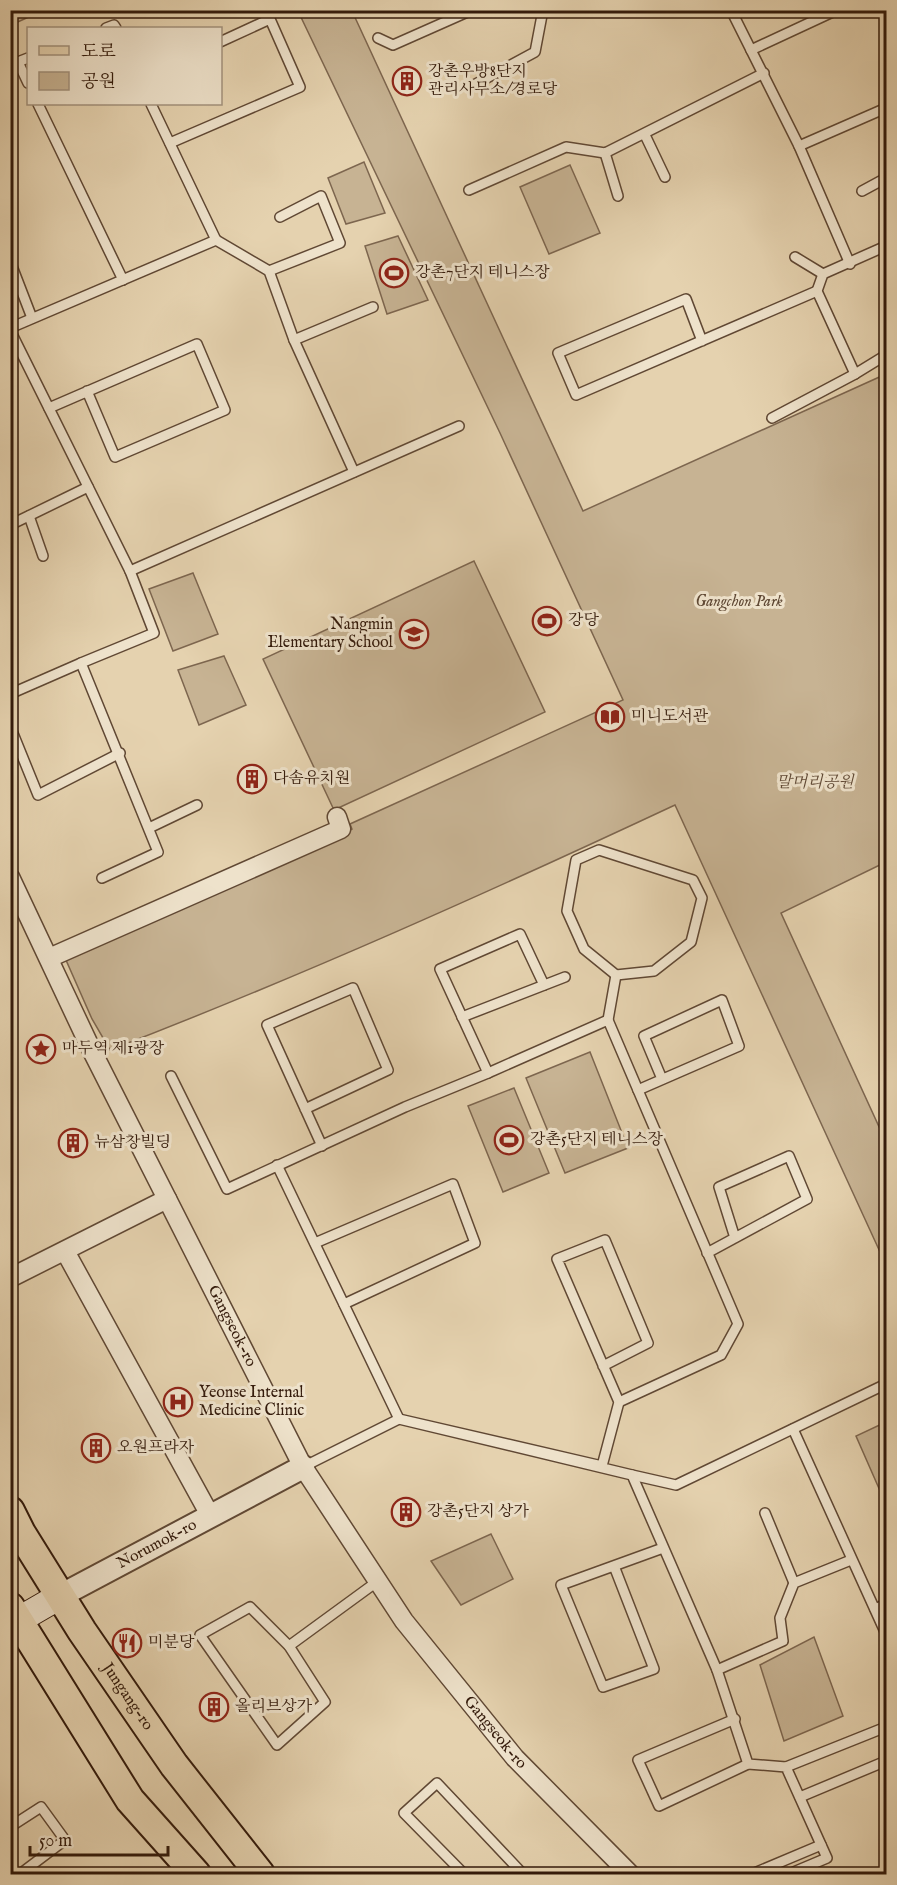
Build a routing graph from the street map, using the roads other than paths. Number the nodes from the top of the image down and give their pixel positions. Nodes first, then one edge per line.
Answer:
1 (472, 10) edge
2 (543, 10) edge
3 (731, 10) edge
4 (837, 10) edge
5 (456, 14) edge
6 (378, 38) dead end
7 (222, 41) edge
8 (751, 50) junction
9 (14, 64) edge
10 (764, 73) junction
11 (27, 82) edge
12 (472, 86) dead end
13 (38, 105) edge
14 (151, 105) edge
15 (886, 108) edge
16 (645, 135) junction
17 (170, 143) junction
18 (799, 147) junction
19 (604, 153) junction
20 (665, 177) dead end
21 (886, 178) edge
22 (469, 190) dead end
23 (862, 191) dead end
24 (618, 196) dead end
25 (280, 217) dead end
26 (216, 240) junction
27 (886, 246) edge
28 (795, 257) dead end
29 (10, 261) edge
30 (850, 264) junction
31 (269, 271) junction
32 (823, 274) junction
33 (123, 280) junction
34 (817, 291) junction
35 (373, 307) dead end
36 (32, 318) junction
37 (10, 329) edge
38 (294, 340) junction
39 (702, 340) junction
40 (886, 355) edge
41 (855, 374) junction
42 (87, 391) junction
43 (49, 408) junction
44 (772, 418) dead end
45 (459, 426) dead end
46 (354, 472) junction
47 (88, 487) junction
48 (29, 516) junction
49 (10, 525) edge
50 (43, 556) dead end
51 (130, 572) junction
52 (81, 663) junction
53 (10, 694) edge
54 (10, 726) edge
55 (120, 753) junction
56 (197, 805) dead end
57 (337, 818) dead end
58 (149, 828) junction
59 (10, 877) edge
60 (102, 878) dead end
61 (49, 958) junction
62 (616, 975) junction
63 (565, 976) dead end
64 (543, 985) junction
65 (462, 1017) junction
66 (608, 1020) junction
67 (488, 1073) junction
68 (171, 1076) dead end
69 (662, 1079) junction
70 (638, 1090) junction
71 (306, 1110) junction
72 (322, 1146) junction
73 (277, 1165) junction
74 (167, 1199) junction
75 (735, 1238) junction
76 (315, 1243) junction
77 (64, 1251) junction
78 (707, 1253) junction
79 (10, 1278) edge
80 (344, 1304) junction
81 (603, 1366) junction
82 (886, 1384) edge
83 (619, 1402) junction
84 (399, 1419) junction
85 (793, 1428) junction
86 (303, 1467) junction
87 (632, 1475) junction
88 (765, 1513) dead end
89 (211, 1517) junction
90 (14, 1520) edge
91 (663, 1548) junction
92 (851, 1560) junction
93 (614, 1566) junction
94 (378, 1581) junction
95 (794, 1583) junction
96 (60, 1596) junction
97 (886, 1604) edge
98 (875, 1609) junction
99 (13, 1617) edge
100 (886, 1634) edge
101 (289, 1646) junction
102 (717, 1670) junction
103 (735, 1719) junction
104 (886, 1726) edge
105 (886, 1761) edge
106 (748, 1764) junction
107 (786, 1767) junction
108 (800, 1797) junction
109 (10, 1827) edge
110 (821, 1845) junction
111 (20, 1875) edge
112 (196, 1875) edge
113 (260, 1875) edge
114 (464, 1875) edge
115 (523, 1875) edge
116 (630, 1875) edge
117 (752, 1875) edge
118 (789, 1875) edge

1 - 5 lane
2 - 12 lane
3 - 8 lane
4 - 8 lane
5 - 6 lane
7 - 17 lane
8 - 10 lane
9 - 11 lane
10 - 16 lane
10 - 18 lane
13 - 33 lane
14 - 17 lane
15 - 18 lane
16 - 19 lane
16 - 20 lane
17 - 26 lane
18 - 30 lane
19 - 22 lane
19 - 24 lane
21 - 23 lane
25 - 31 lane
26 - 31 lane
26 - 33 lane
27 - 30 lane
28 - 32 lane
29 - 36 lane
30 - 32 lane
31 - 38 lane
32 - 34 lane
33 - 36 lane
34 - 39 lane
34 - 41 lane
35 - 38 lane
36 - 37 lane
37 - 43 lane
38 - 46 lane
39 - 39 lane
40 - 41 lane
41 - 44 lane
42 - 42 lane
42 - 43 lane
43 - 47 lane
45 - 46 lane
46 - 51 lane
47 - 48 lane
47 - 51 lane
48 - 49 lane
48 - 50 lane
51 - 52 lane
52 - 53 lane
52 - 55 lane
54 - 55 lane
55 - 58 lane
56 - 58 lane
57 - 61 street
58 - 60 lane
59 - 61 street, Gangseok-ro
61 - 74 street, Gangseok-ro
62 - 62 lane
62 - 66 lane
63 - 64 lane
64 - 65 lane
64 - 65 lane
65 - 67 lane
66 - 67 lane
66 - 70 lane
67 - 72 lane
68 - 73 lane
69 - 69 lane
69 - 70 lane
70 - 78 lane
71 - 71 lane
71 - 72 lane
72 - 73 lane
73 - 76 lane
74 - 77 street
74 - 86 street, Gangseok-ro
75 - 75 lane
75 - 78 lane
76 - 80 lane
76 - 80 lane
77 - 79 street
77 - 89 street
78 - 83 lane
80 - 84 lane
81 - 81 lane
81 - 83 lane
82 - 85 lane
83 - 84 lane
84 - 86 lane
84 - 87 lane
85 - 87 lane
85 - 92 lane
86 - 89 street, Norumok-ro
86 - 94 street, Gangseok-ro
87 - 91 lane
88 - 95 lane
89 - 96 street, Norumok-ro
90 - 96 main road, Jungang-ro
91 - 93 lane
91 - 102 lane
92 - 95 lane
92 - 98 lane
93 - 93 lane
94 - 101 lane
94 - 116 street, Gangseok-ro
95 - 102 lane
96 - 99 main road, Norumok-ro
96 - 113 main road, Jungang-ro
97 - 98 lane
98 - 100 lane
99 - 112 main road
101 - 101 lane
102 - 103 lane
103 - 106 lane
103 - 106 lane
104 - 107 lane
105 - 108 lane
106 - 107 lane
107 - 108 lane
108 - 110 lane
109 - 111 lane
110 - 117 lane
110 - 118 lane
114 - 115 lane

